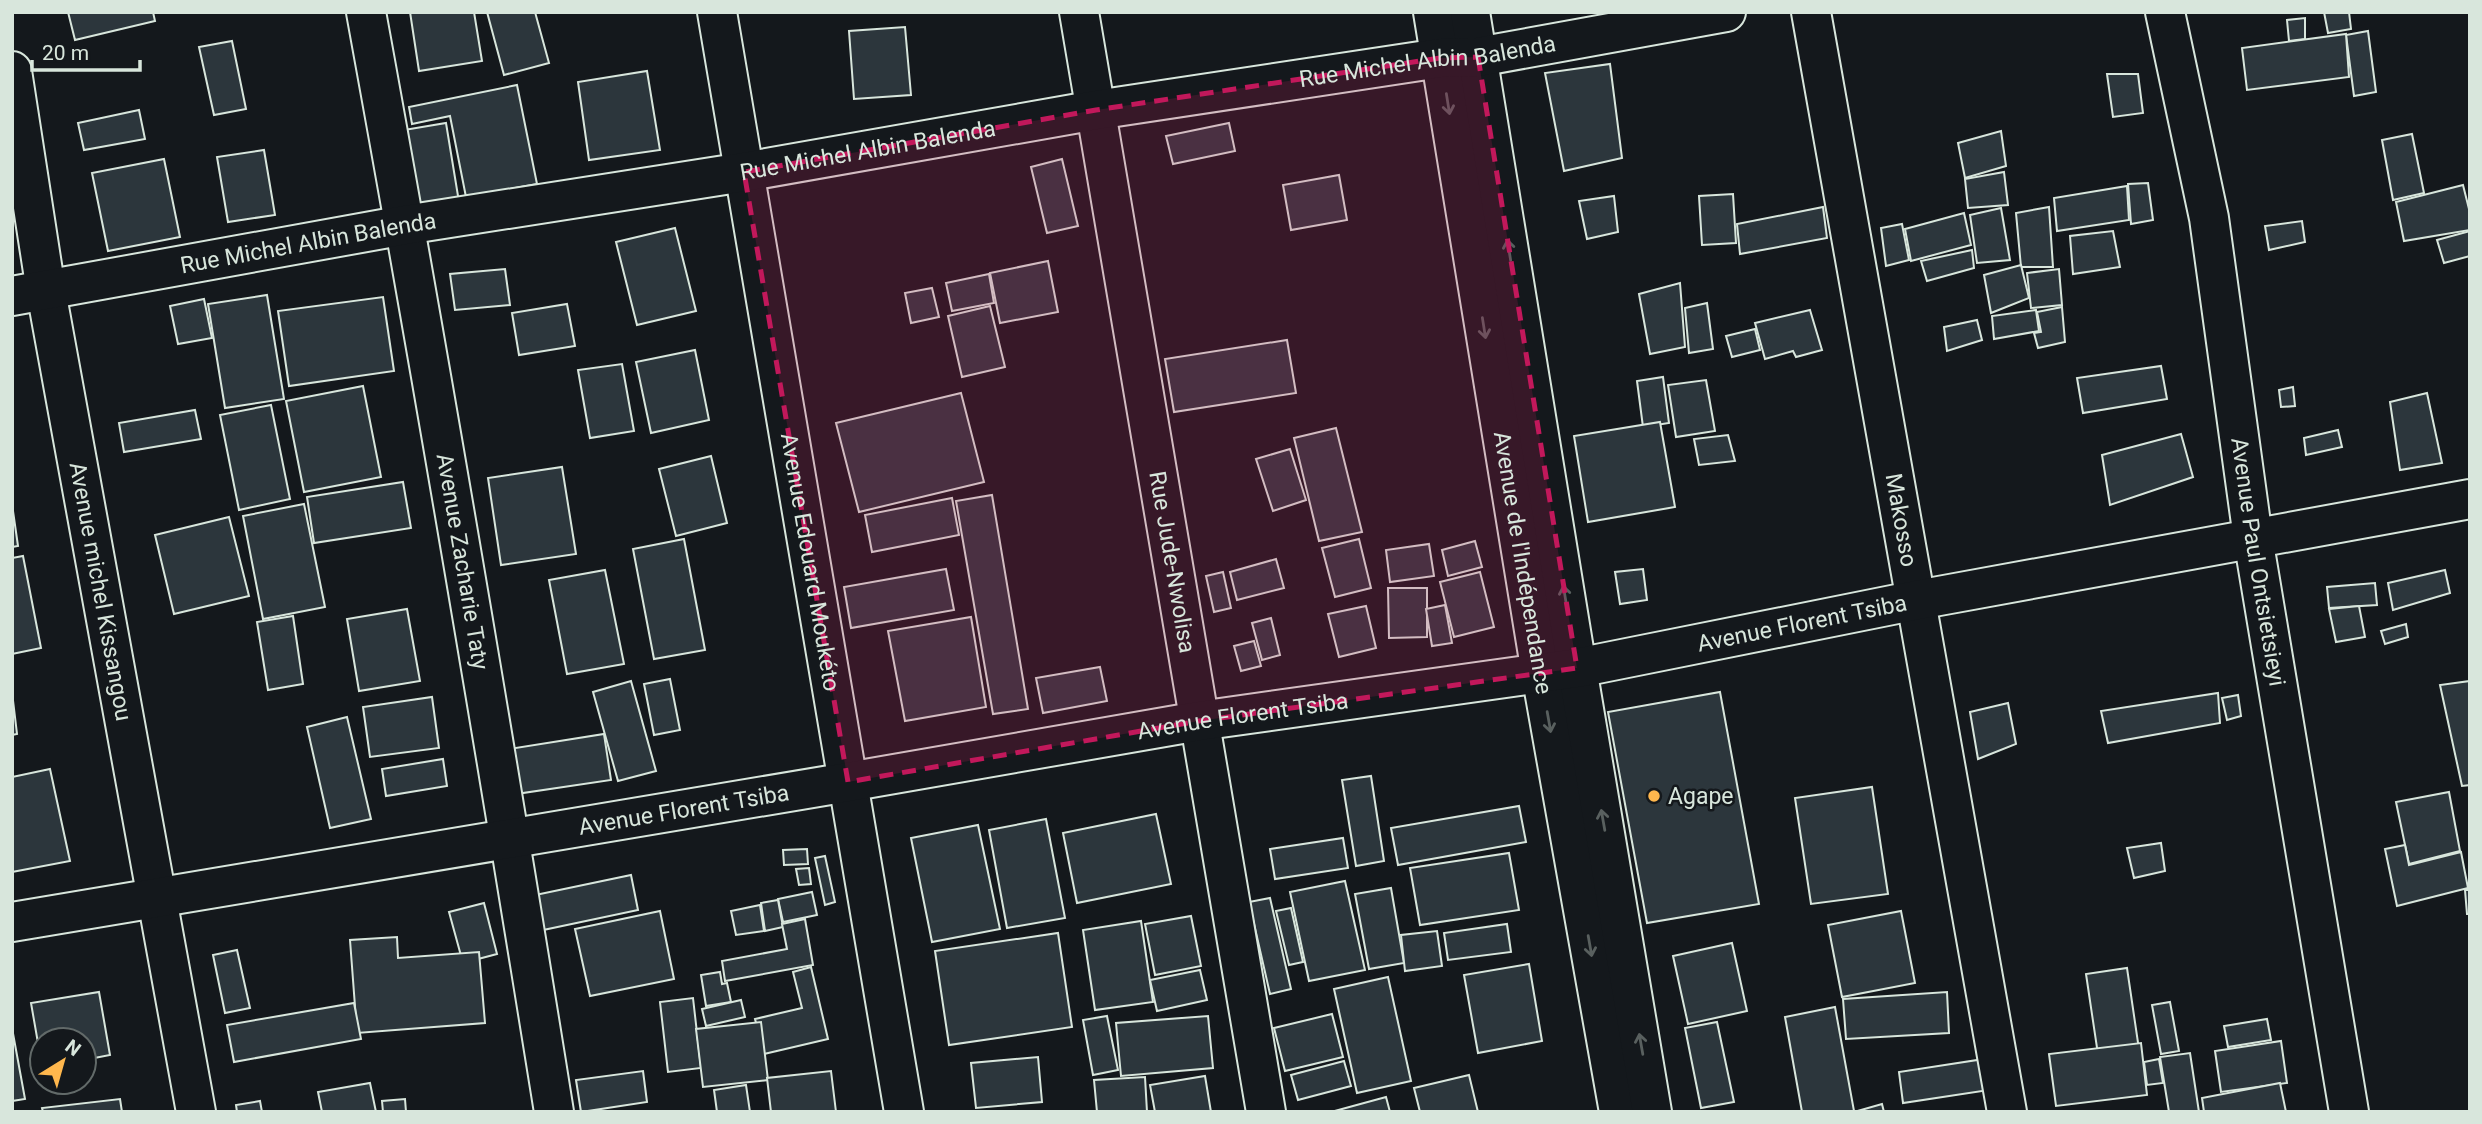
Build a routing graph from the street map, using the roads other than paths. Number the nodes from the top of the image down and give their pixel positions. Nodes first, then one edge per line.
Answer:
1 (366, 12) edge
2 (717, 12) edge
3 (1079, 12) edge
4 (1433, 12) edge
5 (1470, 12) edge
6 (1726, 12) edge
7 (1811, 12) edge
8 (2165, 12) edge
9 (1478, 57) junction
10 (1440, 58) junction
11 (12, 71) edge
12 (1096, 110) junction
13 (744, 172) junction
14 (405, 225) junction
15 (29, 294) edge
16 (2470, 499) edge
17 (2253, 538) junction
18 (1917, 600) junction
19 (1559, 671) junction
20 (1199, 721) junction
21 (848, 782) junction
22 (510, 839) junction
23 (158, 898) junction
24 (12, 922) edge
25 (196, 1112) edge
26 (555, 1112) edge
27 (904, 1112) edge
28 (1266, 1112) edge
29 (1619, 1112) edge
30 (1652, 1112) edge
31 (2007, 1112) edge
32 (2349, 1112) edge

1 - 14 street, Avenue Zacharie Taty
2 - 13 street, Avenue Edouard Moukéto
3 - 12 street, Rue Jude-Nwolisa
4 - 10 street, Avenue de l'Indépendance
5 - 9 street, Avenue de l'Indépendance
6 - 9 street, Rue Michel Albin Balenda
7 - 18 street, Makosso
8 - 17 street, Avenue Paul Ontsietsieyi
9 - 10 street, Rue Michel Albin Balenda
19 -> 9 street, Avenue de l'Indépendance
10 - 12 street, Rue Michel Albin Balenda
10 -> 19 street, Avenue de l'Indépendance
11 - 15 street, Avenue michel Kissangou
12 - 13 street, Rue Michel Albin Balenda
12 - 20 street, Rue Jude-Nwolisa
13 - 14 street, Rue Michel Albin Balenda
13 - 21 street, Avenue Edouard Moukéto
14 - 15 street, Rue Michel Albin Balenda
14 - 22 street, Avenue Zacharie Taty
15 - 23 street, Avenue michel Kissangou
16 - 17 street, Avenue Florent Tsiba
17 - 18 street, Avenue Florent Tsiba
17 - 32 street, Avenue Paul Ontsietsieyi
18 - 19 street, Avenue Florent Tsiba
18 - 31 street, Makosso
19 - 20 street, Avenue Florent Tsiba
19 -> 29 street, Avenue de l'Indépendance
30 -> 19 street, Avenue de l'Indépendance
20 - 21 street, Avenue Florent Tsiba
20 - 28 street, Rue Jude-Nwolisa
21 - 22 street, Avenue Florent Tsiba
21 - 27 street, Avenue Edouard Moukéto
22 - 23 street, Avenue Florent Tsiba
22 - 26 street, Avenue Zacharie Taty
23 - 24 street, Avenue Florent Tsiba
23 - 25 street, Avenue michel Kissangou

